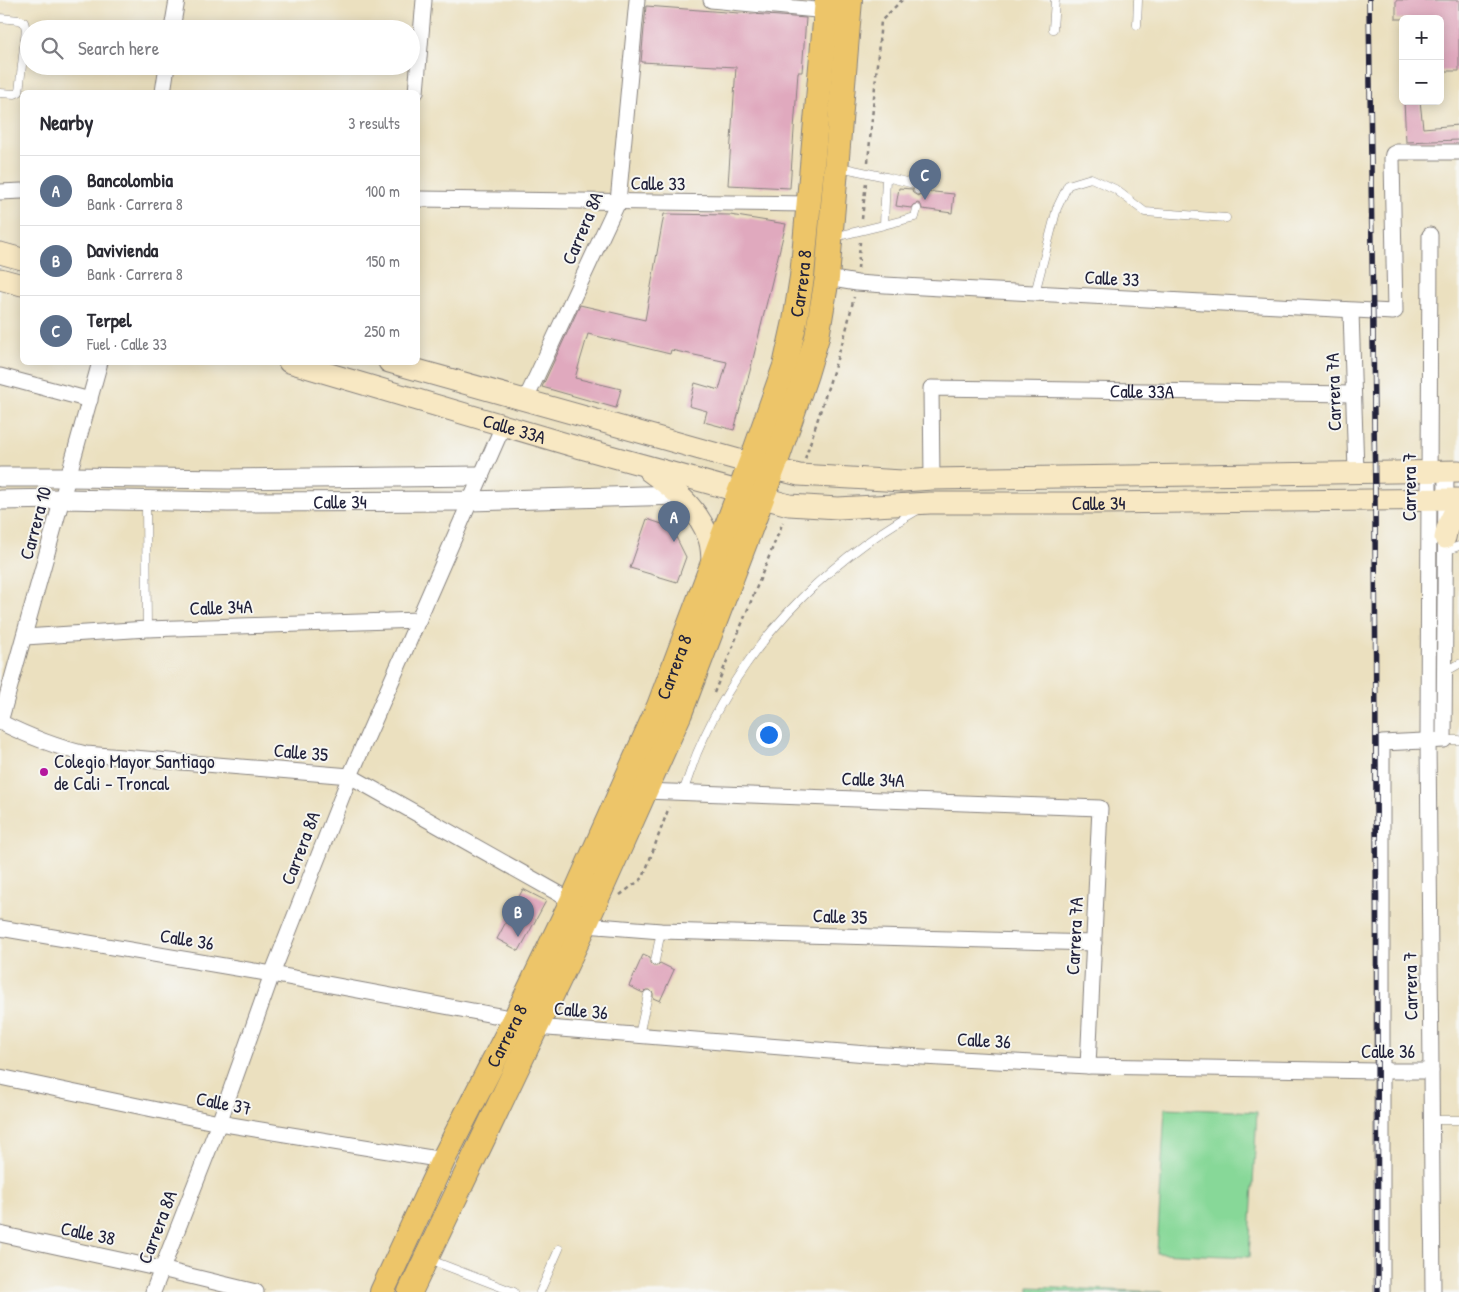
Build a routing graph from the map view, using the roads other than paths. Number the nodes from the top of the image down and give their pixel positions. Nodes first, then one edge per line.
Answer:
1 (176, 0) edge
2 (424, 0) edge
3 (637, 0) edge
4 (711, 0) edge
5 (850, 0) edge
6 (1056, 0) edge
7 (1138, 0) edge
8 (827, 5) edge
9 (0, 18) edge
10 (173, 20) edge
11 (20, 21) edge
12 (1137, 25) dead end
13 (1053, 30) dead end
14 (420, 46) edge
15 (21, 75) edge
16 (166, 75) edge
17 (417, 75) edge
18 (163, 90) edge
19 (416, 90) edge
20 (0, 93) edge
21 (1459, 152) edge
22 (836, 166) junction
23 (886, 177) junction
24 (918, 190) dead end
25 (20, 191) edge
26 (0, 192) edge
27 (420, 199) edge
28 (618, 202) junction
29 (809, 204) junction
30 (917, 208) dead end
31 (1226, 218) dead end
32 (884, 225) junction
33 (1430, 235) dead end
34 (829, 238) junction
35 (0, 253) edge
36 (20, 258) edge
37 (827, 278) junction
38 (0, 279) edge
39 (20, 285) edge
40 (1035, 293) junction
41 (1351, 311) junction
42 (99, 365) edge
43 (299, 365) edge
44 (399, 365) edge
45 (0, 376) edge
46 (1353, 394) junction
47 (90, 400) junction
48 (525, 401) junction
49 (503, 426) junction
50 (570, 445) junction
51 (639, 464) junction
52 (773, 469) junction
53 (1445, 471) edge
54 (1356, 472) junction
55 (68, 476) junction
56 (480, 476) junction
57 (1098, 476) junction
58 (0, 477) edge
59 (229, 479) junction
60 (745, 479) junction
61 (932, 479) junction
62 (679, 495) junction
63 (763, 497) junction
64 (62, 499) junction
65 (0, 500) edge
66 (146, 501) junction
67 (468, 501) junction
68 (1448, 501) edge
69 (228, 502) junction
70 (930, 503) junction
71 (1098, 503) junction
72 (1450, 545) edge
73 (712, 566) junction
74 (419, 620) junction
75 (148, 630) junction
76 (24, 637) junction
77 (1459, 664) edge
78 (1444, 672) junction
79 (0, 722) edge
80 (1428, 740) junction
81 (1444, 740) junction
82 (1459, 740) edge
83 (350, 776) junction
84 (644, 791) junction
85 (683, 792) junction
86 (1100, 808) joint
87 (572, 901) junction
88 (584, 925) junction
89 (0, 928) edge
90 (662, 931) junction
91 (1094, 943) junction
92 (655, 961) dead end
93 (272, 974) junction
94 (648, 995) dead end
95 (525, 1023) junction
96 (639, 1035) junction
97 (1088, 1066) junction
98 (1382, 1071) junction
99 (1431, 1071) junction
100 (0, 1077) edge
101 (1431, 1120) junction
102 (1459, 1120) edge
103 (220, 1123) junction
104 (443, 1160) junction
105 (0, 1234) edge
106 (560, 1249) dead end
107 (426, 1259) junction
108 (161, 1269) junction
109 (153, 1292) edge
110 (256, 1292) edge
111 (382, 1292) edge
112 (410, 1292) edge
113 (514, 1292) edge
114 (540, 1292) edge
115 (1382, 1292) edge
116 (1433, 1292) edge

1 - 10 street
2 - 14 street
3 - 28 street, Carrera 8A
4 - 8 street
5 - 22 main road, Carrera 8
6 - 13 lane
7 - 12 lane
8 - 29 main road, Carrera 8
9 - 11 lane
15 - 20 lane
16 - 18 street
17 - 19 street
21 - 41 street, Calle 33
22 - 23 lane
22 - 34 main road, Carrera 8
23 - 24 lane
23 - 32 lane
25 - 26 street
27 - 28 street, Calle 33
28 - 29 street, Calle 33
28 - 48 street, Carrera 8A
29 - 60 main road, Carrera 8
30 - 32 lane
31 - 40 lane
32 - 34 lane
33 - 53 street, Carrera 7
34 - 37 main road, Carrera 8
35 - 36 main road
37 - 40 street, Calle 33
37 - 52 main road, Carrera 8
38 - 39 main road
40 - 41 street, Calle 33
41 - 46 street, Carrera 7A
42 - 47 street, Carrera 10
43 - 49 main road, Calle 33A
44 - 48 main road, Calle 33A
45 - 47 street
46 - 54 street, Carrera 7A
46 - 61 street, Calle 33A
47 - 55 street, Carrera 10
48 - 60 main road, Calle 33A
49 - 50 main road, Calle 33A
49 - 56 street, Carrera 8A
50 - 51 main road, Calle 33A
50 - 60 main road
51 - 60 main road, Calle 33A
51 - 62 main road
52 - 60 main road, Calle 34
52 - 61 main road, Calle 34
52 - 63 main road, Carrera 8
53 - 54 main road, Calle 34
53 - 68 street, Carrera 7
54 - 57 main road, Calle 34
55 - 58 street, Calle 34
55 - 59 street, Calle 34
55 - 64 street, Carrera 10
56 - 59 street, Calle 34
56 - 67 street, Carrera 8A
57 - 61 main road, Calle 34
57 - 71 main road
59 - 69 street
60 - 63 main road, Calle 34
60 - 73 main road, Carrera 8
62 - 67 street, Calle 34
62 - 73 main road
63 - 70 main road, Calle 34
63 - 84 main road, Carrera 8
64 - 65 street, Calle 34
64 - 66 street, Calle 34
64 - 76 street, Carrera 10
66 - 69 street, Calle 34
66 - 75 lane
67 - 69 street, Calle 34
67 - 74 street, Carrera 8A
68 - 71 main road, Calle 34
68 - 72 main road
68 - 80 street, Carrera 7
70 - 71 main road, Calle 34
70 - 85 lane
72 - 78 street
73 - 87 main road, Carrera 8
74 - 75 street, Calle 34A
74 - 83 street, Carrera 8A
75 - 76 street, Calle 34A
76 - 79 street, Carrera 10
77 - 78 lane
78 - 81 street
79 - 83 street, Calle 35
80 - 81 street
80 - 98 street
80 - 99 street, Carrera 7
81 - 82 lane
83 - 87 street, Calle 35
83 - 93 street, Carrera 8A
84 - 85 street, Calle 34A
84 - 88 main road, Carrera 8
85 - 86 street, Calle 34A
86 - 91 street, Carrera 7A
87 - 95 main road, Carrera 8
88 - 90 street, Calle 35
88 - 95 main road, Carrera 8
89 - 93 street, Calle 36
90 - 91 street, Calle 35
90 - 92 lane
91 - 97 street, Carrera 7A
93 - 95 street, Calle 36
93 - 103 street, Carrera 8A
94 - 96 lane
95 - 96 street, Calle 36
95 - 104 main road, Carrera 8
95 - 107 main road, Carrera 8
96 - 97 street, Calle 36
97 - 98 street, Calle 36
98 - 99 street, Calle 36
98 - 115 street
99 - 101 street, Carrera 7
100 - 103 street, Calle 37
101 - 102 lane
101 - 116 street, Carrera 7
103 - 104 street, Calle 37
103 - 108 street, Carrera 8A
104 - 111 main road, Carrera 8
105 - 108 street, Calle 38
106 - 114 lane
107 - 112 main road, Carrera 8
107 - 113 lane
108 - 109 street, Carrera 8A
108 - 110 street, Calle 38

